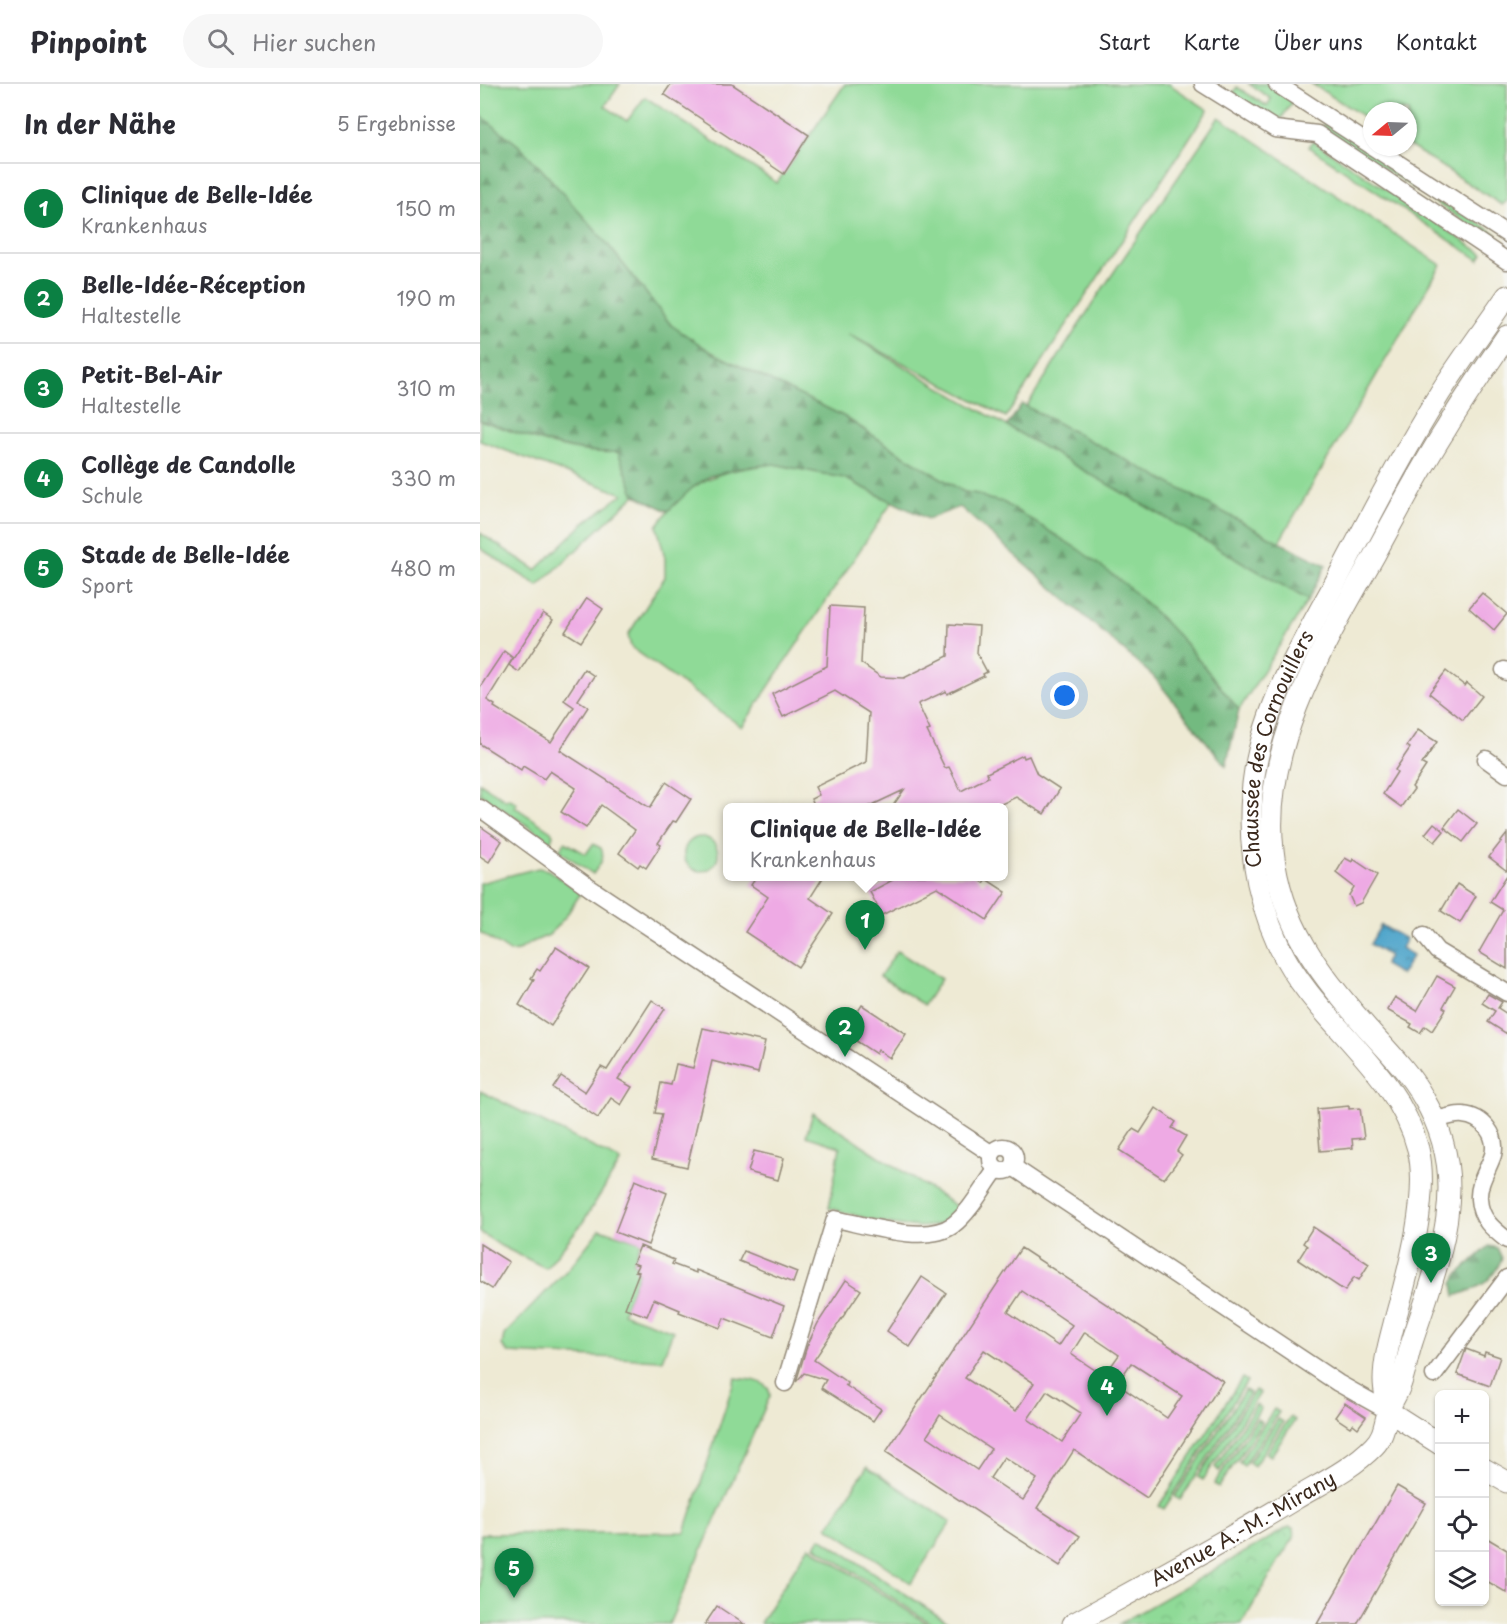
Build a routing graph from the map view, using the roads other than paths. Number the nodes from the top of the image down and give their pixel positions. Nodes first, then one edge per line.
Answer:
1 (1203, 84) edge
2 (1277, 84) edge
3 (1363, 141) edge
4 (1386, 156) edge
5 (1507, 234) edge
6 (1507, 261) edge
7 (1507, 296) edge
8 (1507, 336) edge
9 (1486, 759) dead end
10 (1507, 774) edge
11 (480, 808) edge
12 (1424, 935) dead end
13 (1507, 993) edge
14 (1436, 1120) junction
15 (1412, 1130) junction
16 (1000, 1164) junction
17 (1507, 1240) edge
18 (1507, 1278) edge
19 (1434, 1375) dead end
20 (785, 1383) dead end
21 (1388, 1411) junction
22 (1435, 1441) edge
23 (1489, 1471) edge
24 (1507, 1482) edge
25 (1073, 1624) edge

1 - 6 street
2 - 3 street
4 - 5 street
7 - 15 street, Chaussée des Cornouillers
8 - 14 street, Chaussée des Cornouillers
9 - 10 street
11 - 16 street
12 - 13 street
14 - 15 street
14 - 17 street
14 - 21 street, Chaussée des Cornouillers
15 - 21 street, Chaussée des Cornouillers
16 - 20 street
16 - 21 street
18 - 19 street
21 - 22 street
21 - 25 street, Avenue A.-M.-Mirany
23 - 24 street

